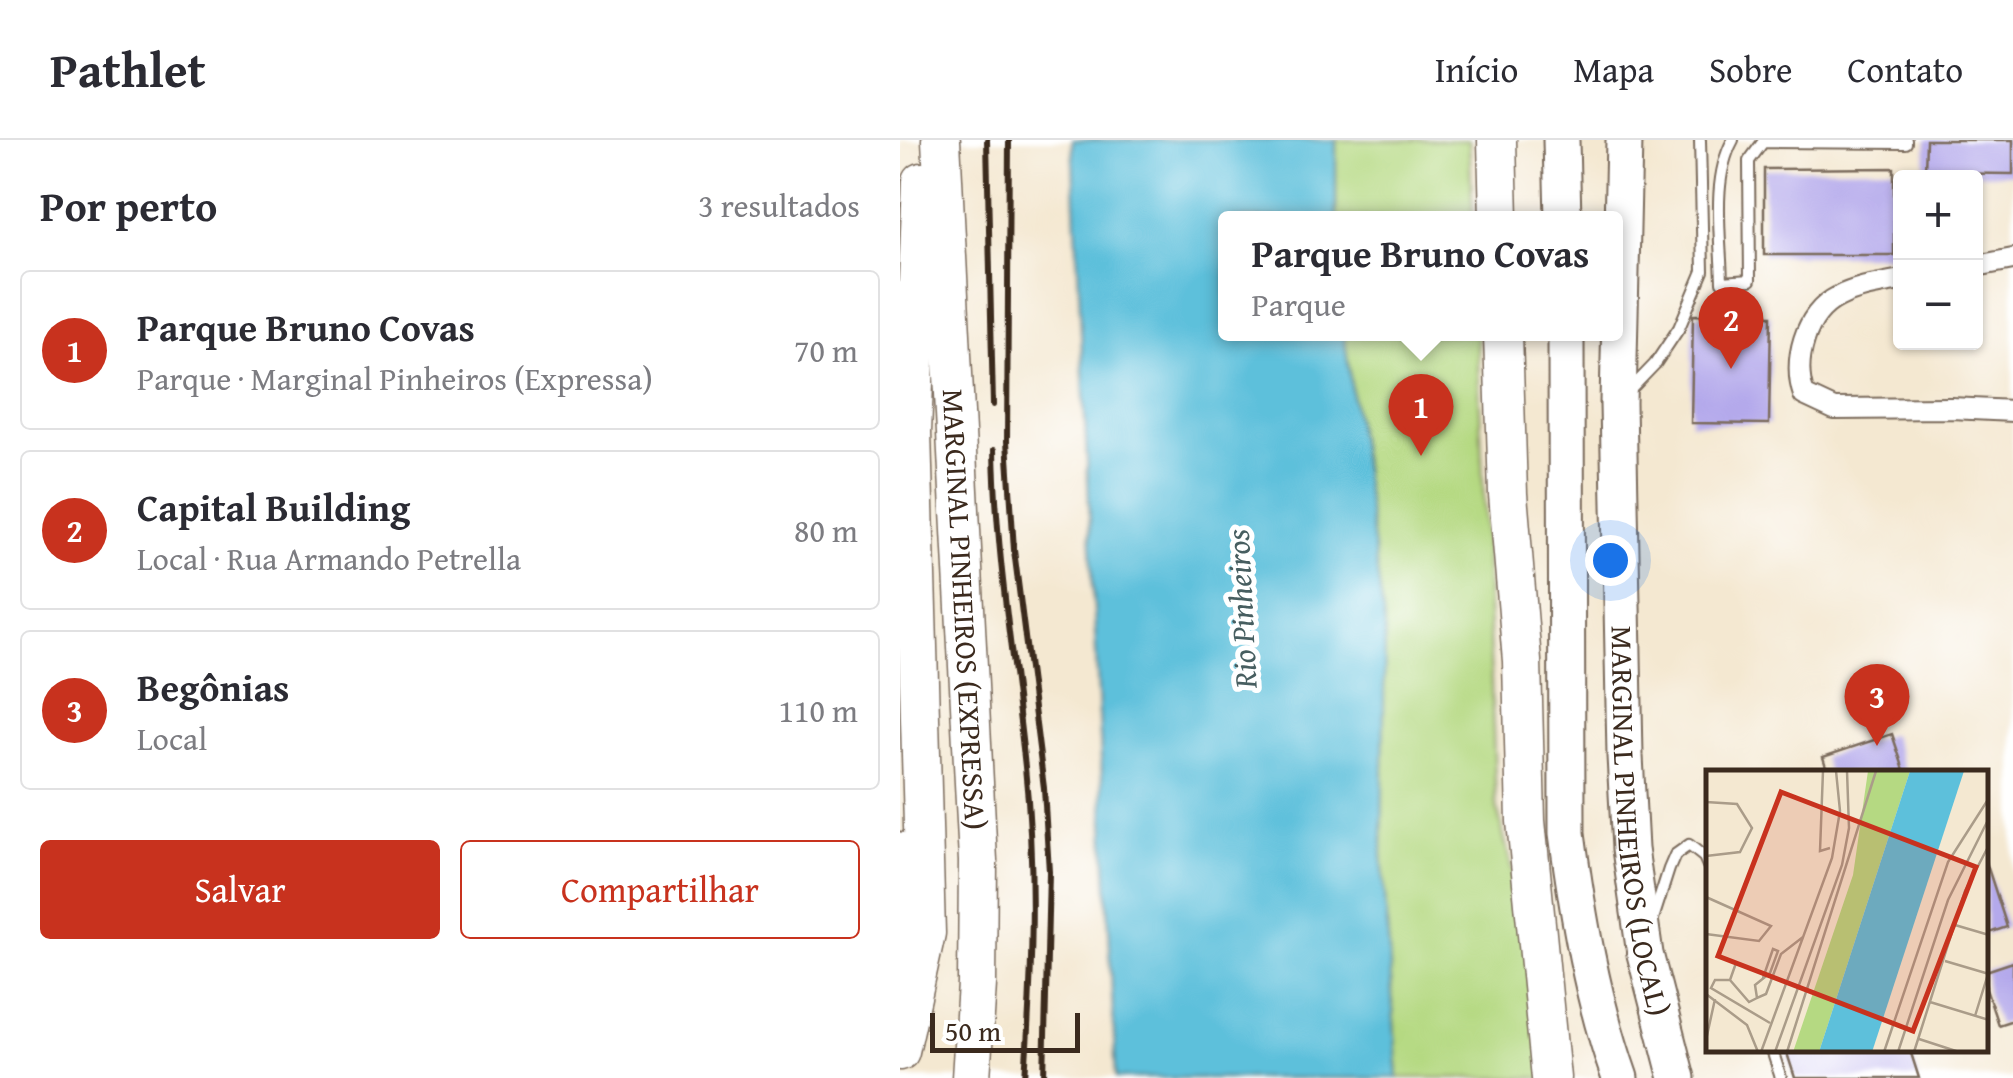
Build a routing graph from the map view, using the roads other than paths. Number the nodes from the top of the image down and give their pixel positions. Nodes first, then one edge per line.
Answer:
1 (926, 140) edge
2 (942, 140) edge
3 (1497, 140) edge
4 (1561, 140) edge
5 (1624, 140) edge
6 (1700, 140) edge
7 (1733, 140) edge
8 (1906, 140) edge
9 (1762, 141) edge
10 (1500, 211) edge
11 (1563, 211) edge
12 (1622, 211) edge
13 (2013, 258) edge
14 (1983, 264) edge
15 (1893, 282) edge
16 (1503, 341) edge
17 (1566, 341) edge
18 (1619, 341) edge
19 (1618, 403) junction
20 (2013, 411) edge
21 (900, 850) edge
22 (1706, 861) edge
23 (903, 936) edge
24 (1645, 954) junction
25 (900, 1012) edge
26 (900, 1051) edge
27 (1773, 1053) edge
28 (971, 1078) edge
29 (1551, 1078) edge
30 (1620, 1078) edge
31 (1677, 1078) edge
32 (1781, 1078) edge

1 - 26 highway
2 - 28 highway, MARGINAL PINHEIROS (EXPRESSA)
3 - 10 highway
4 - 11 highway
5 - 12 highway, MARGINAL PINHEIROS (LOCAL)
6 - 19 lane
7 - 9 lane
8 - 9 lane
13 - 14 street
15 - 20 street
16 - 29 highway
17 - 30 highway
18 - 19 highway, MARGINAL PINHEIROS (LOCAL)
19 - 24 highway, MARGINAL PINHEIROS (LOCAL)
21 - 23 highway
22 - 24 lane
23 - 25 highway
24 - 31 highway, MARGINAL PINHEIROS (LOCAL)
27 - 32 lane

